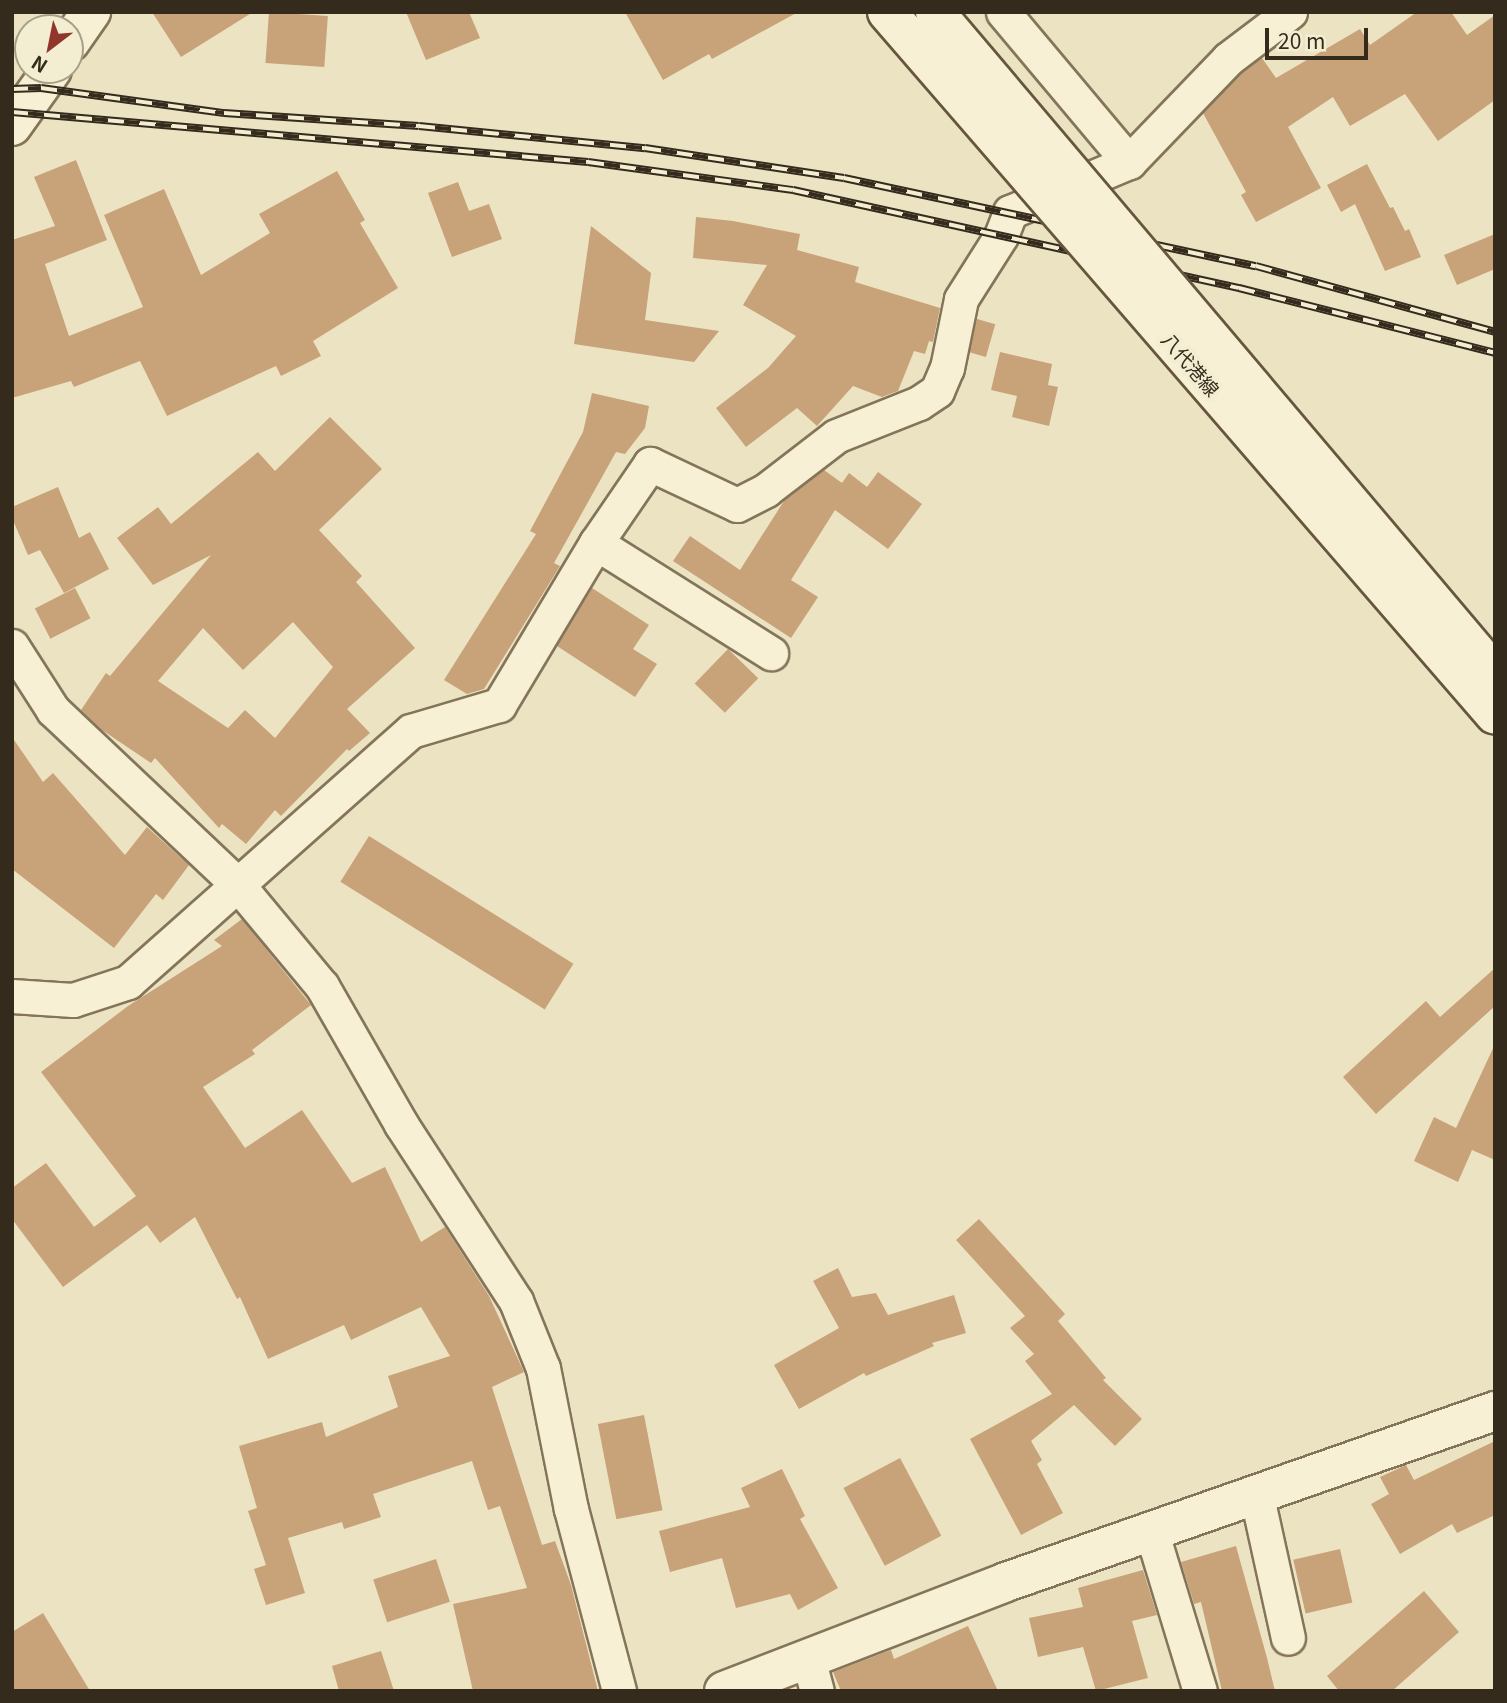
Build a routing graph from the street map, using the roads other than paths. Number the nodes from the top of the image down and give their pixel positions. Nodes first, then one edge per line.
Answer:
1 (887, 12) edge
2 (935, 12) edge
3 (1003, 12) edge
4 (1290, 12) edge
5 (42, 84) edge
6 (12, 126) edge
7 (1129, 162) junction
8 (596, 543) junction
9 (12, 646) edge
10 (771, 653) dead end
11 (1495, 674) edge
12 (1495, 715) edge
13 (238, 884) junction
14 (12, 996) edge
15 (1495, 1411) edge
16 (1257, 1497) junction
17 (1151, 1530) junction
18 (1288, 1639) dead end
19 (813, 1674) edge
20 (619, 1691) edge
21 (724, 1691) edge
22 (1200, 1691) edge

1 - 12 main road, 八代港線, bridge
2 - 11 main road, 八代港線, bridge
3 - 7 street
4 - 7 street
5 - 6 main road
7 - 8 street
8 - 10 street
8 - 13 street
9 - 13 street
13 - 14 street
13 - 20 street
15 - 16 main road
16 - 17 main road
16 - 18 street
17 - 19 main road
17 - 22 street
19 - 21 main road

